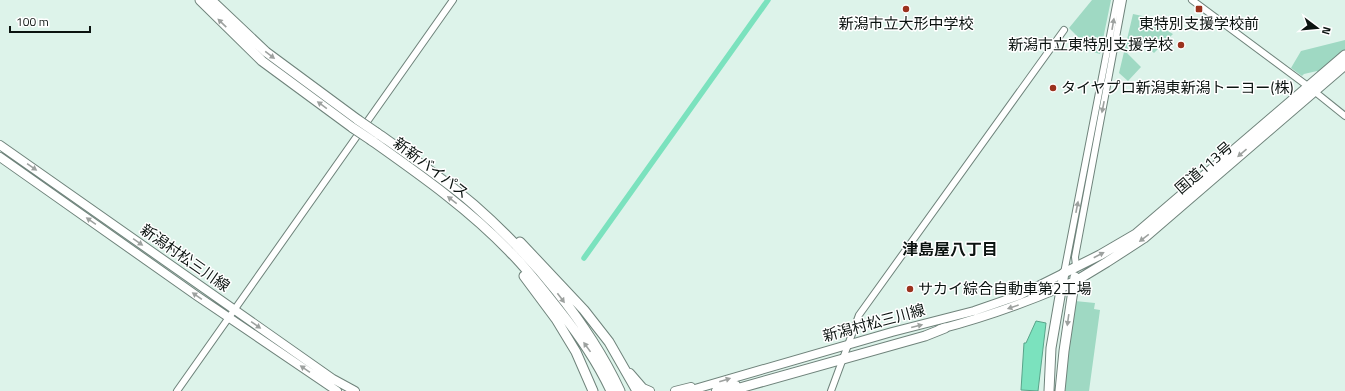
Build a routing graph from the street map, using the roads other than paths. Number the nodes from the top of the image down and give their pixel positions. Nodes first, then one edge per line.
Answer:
1 (200, 0) edge
2 (210, 0) edge
3 (453, 0) edge
4 (1117, 0) edge
5 (1123, 0) edge
6 (1192, 0) edge
7 (1064, 30) dead end
8 (1345, 55) edge
9 (1345, 65) edge
10 (1312, 89) junction
11 (1345, 116) edge
12 (356, 124) junction
13 (374, 136) junction
14 (0, 145) edge
15 (0, 157) edge
16 (474, 205) junction
17 (467, 212) junction
18 (1076, 266) junction
19 (1064, 273) junction
20 (1074, 282) junction
21 (1062, 287) junction
22 (234, 309) junction
23 (228, 318) junction
24 (944, 328) joint
25 (847, 344) junction
26 (615, 351) junction
27 (843, 358) junction
28 (610, 380) junction
29 (714, 388) edge
30 (177, 391) edge
31 (337, 391) edge
32 (355, 391) edge
33 (593, 391) edge
34 (611, 391) edge
35 (620, 391) edge
36 (638, 391) edge
37 (650, 391) edge
38 (675, 391) edge
39 (688, 391) edge
40 (729, 391) edge
41 (831, 391) edge
42 (1049, 391) edge
43 (1060, 391) edge

12 -> 1 highway, 新新バイパス
2 -> 12 highway, 新新バイパス
3 - 22 street
19 -> 4 street
5 -> 18 street
6 - 10 street
7 - 25 street
8 - 10 highway, 国道113号
9 - 10 highway, 国道113号
10 - 11 street
18 -> 10 highway, 国道113号
10 -> 20 highway, 国道113号
12 - 13 highway, 新新バイパス, bridge
13 - 16 highway, 新新バイパス
17 -> 13 highway, 新新バイパス
14 -> 22 main road, 新潟村松三川線
23 -> 15 main road, 新潟村松三川線
16 - 26 highway
16 -> 28 highway, 新新バイパス
28 -> 17 highway, 新新バイパス
17 - 33 highway
18 - 19 highway, 国道113号
18 - 20 highway
19 - 21 highway
25 -> 19 main road, 新潟村松三川線
20 - 21 highway, 国道113号
20 -> 43 highway
21 -> 24 main road, 新潟村松三川線
21 - 42 highway
22 - 23 street
22 -> 32 main road, 新潟村松三川線
23 - 30 street
31 -> 23 main road, 新潟村松三川線
24 - 27 highway
25 - 27 street
29 -> 25 main road, 新潟村松三川線
26 - 36 highway
26 - 37 main road
27 - 29 main road, 新潟村松三川線
27 - 40 highway
27 - 41 street
28 - 34 highway, 新新バイパス
28 - 35 highway, 新新バイパス
29 - 38 main road
29 - 39 main road, 新潟村松三川線

